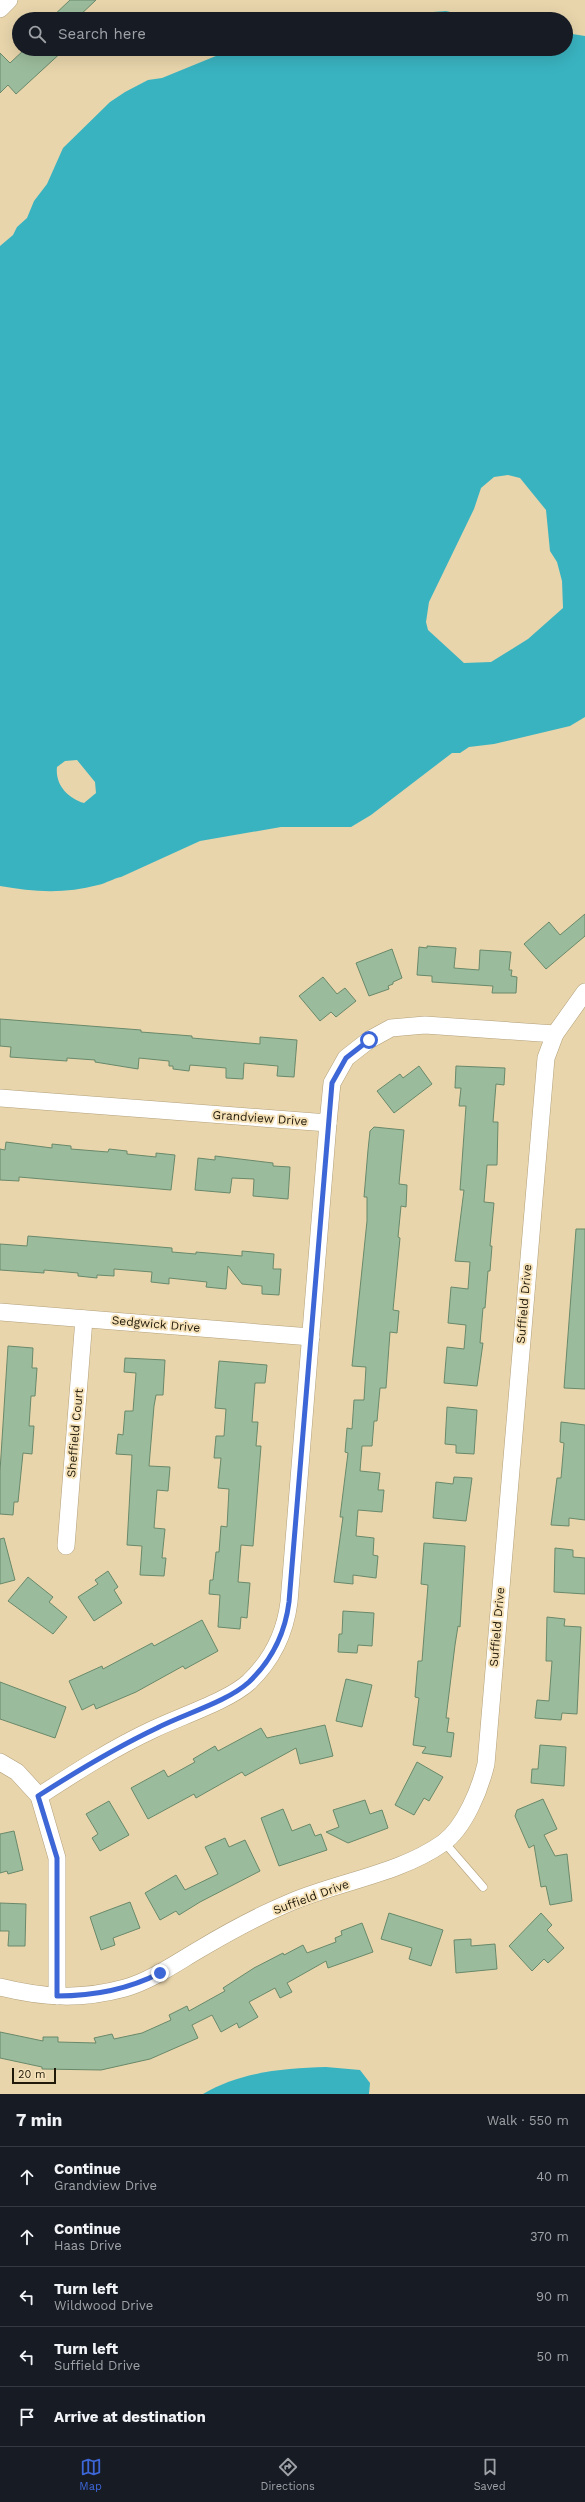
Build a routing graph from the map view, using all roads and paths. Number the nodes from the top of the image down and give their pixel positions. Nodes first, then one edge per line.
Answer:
1 (9, 0) edge
2 (0, 9) edge
3 (585, 992) edge
4 (556, 1034) junction
5 (0, 1098) edge
6 (328, 1123) junction
7 (0, 1312) edge
8 (84, 1319) junction
9 (311, 1337) junction
10 (66, 1546) dead end
11 (0, 1762) edge
12 (38, 1796) junction
13 (444, 1842) junction
14 (483, 1887) dead end
15 (0, 1987) edge
16 (57, 1996) junction

1 - 2 street
3 - 4 street, Suffield Drive
4 - 6 street
4 - 13 street, Suffield Drive
5 - 6 street, Grandview Drive
6 - 9 street
7 - 8 street, Sedgwick Drive
8 - 9 street, Sedgwick Drive
8 - 10 street, Sheffield Court
9 - 12 street
11 - 12 street
12 - 16 street
13 - 14 lane
13 - 16 street, Suffield Drive
15 - 16 street, Suffield Drive

